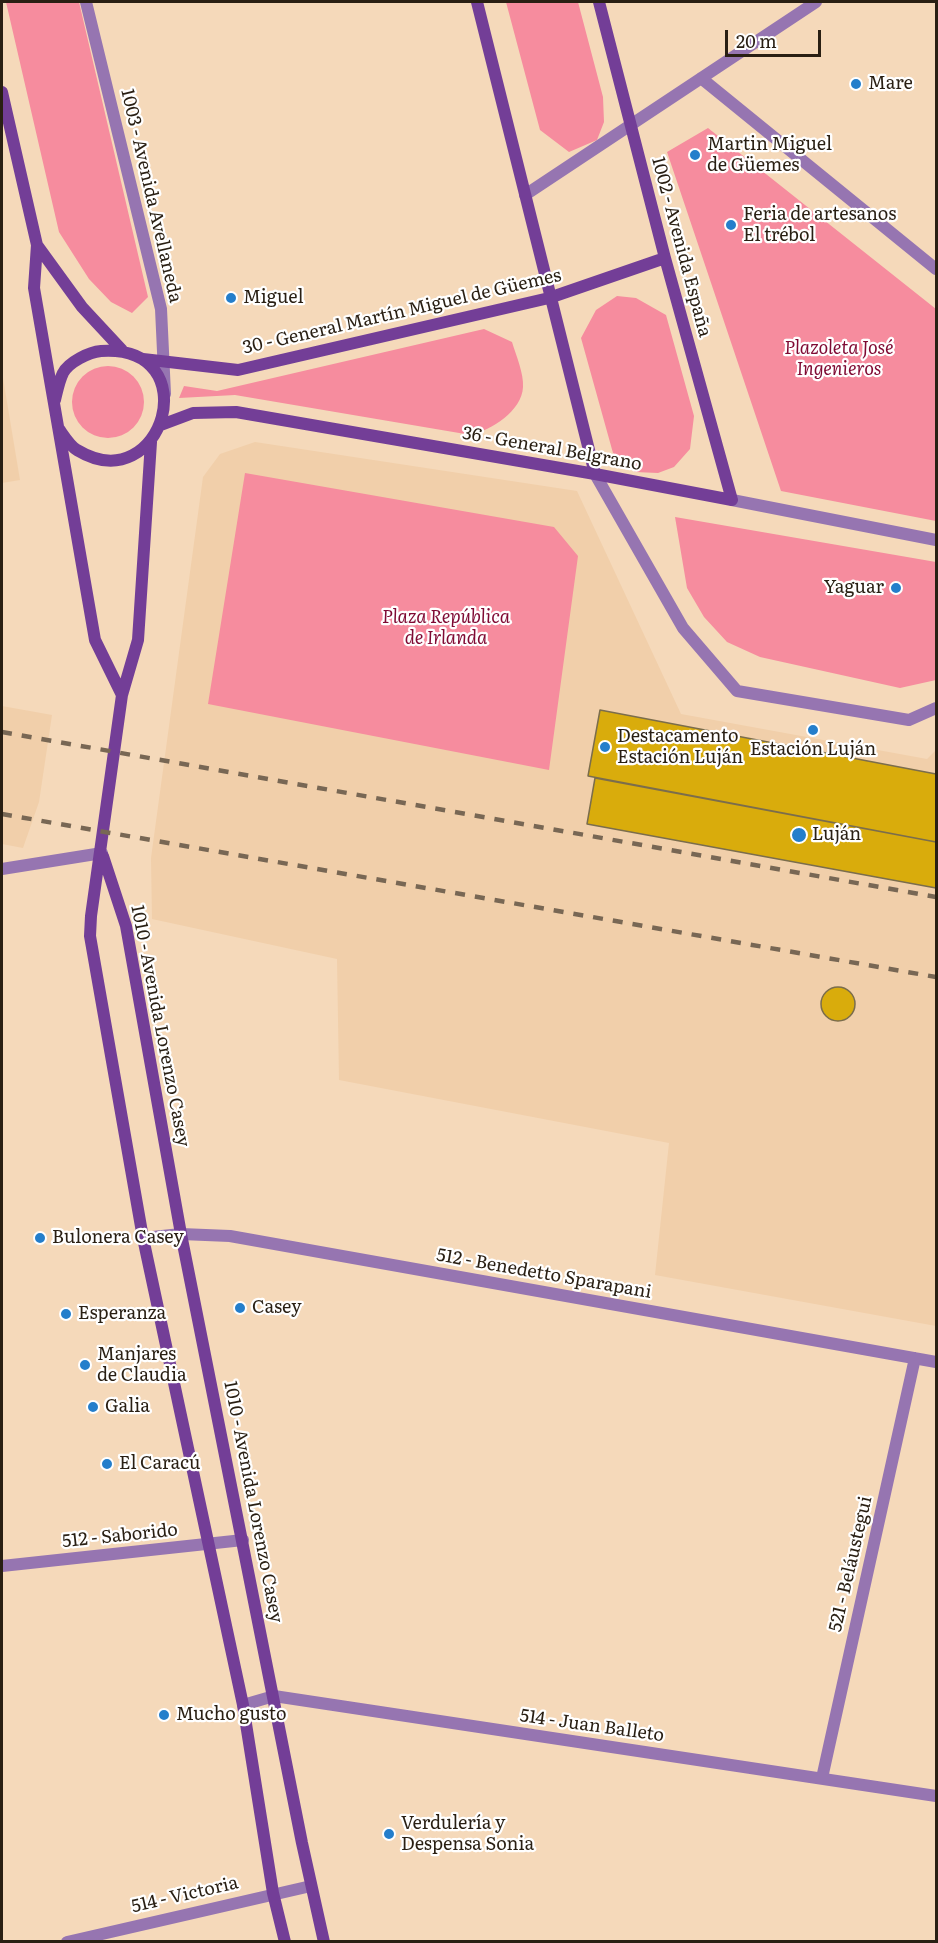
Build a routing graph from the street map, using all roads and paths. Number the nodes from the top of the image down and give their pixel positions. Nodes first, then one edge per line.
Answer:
1 (86, 2) edge
2 (477, 2) edge
3 (599, 2) edge
4 (816, 2) edge
5 (701, 78) junction
6 (2, 92) edge
7 (630, 126) junction
8 (525, 195) junction
9 (37, 245) junction
10 (665, 258) junction
11 (936, 269) edge
12 (549, 298) junction
13 (122, 350) junction
14 (143, 359) junction
15 (163, 362) junction
16 (165, 401) junction
17 (53, 404) junction
18 (161, 425) junction
19 (58, 428) junction
20 (151, 442) junction
21 (595, 474) junction
22 (732, 500) junction
23 (936, 540) edge
24 (122, 695) junction
25 (936, 708) edge
26 (102, 852) junction
27 (2, 869) edge
28 (181, 1234) junction
29 (143, 1238) junction
30 (915, 1358) junction
31 (936, 1362) edge
32 (243, 1540) junction
33 (210, 1545) junction
34 (2, 1566) edge
35 (274, 1696) junction
36 (243, 1705) junction
37 (822, 1778) junction
38 (936, 1796) edge
39 (311, 1886) junction
40 (273, 1893) junction
41 (67, 1941) edge
42 (285, 1941) edge
43 (324, 1941) edge

1 - 15 street, 1003 - Avenida Avellaneda
2 - 8 main road
3 - 7 main road, 1002 - Avenida España
4 - 5 street
5 - 7 street
5 - 11 street
6 - 9 main road
7 - 8 street
7 - 10 main road, 1002 - Avenida España
8 - 12 main road
9 - 13 main road
9 - 17 main road
10 - 12 main road, 30 - General Martín Miguel de Güemes
10 - 22 main road, 1002 - Avenida España
12 - 15 main road, 30 - General Martín Miguel de Güemes
12 - 21 main road
13 - 14 main road
13 - 17 main road
14 - 15 main road, 30 - General Martín Miguel de Güemes
14 - 16 main road
15 - 16 street, 1003 - Avenida Avellaneda
16 - 18 main road
17 - 19 main road
18 - 20 main road
18 - 21 main road, 36 - General Belgrano
19 - 20 main road
19 - 24 main road
20 - 24 main road
21 - 22 main road, 36 - General Belgrano
21 - 25 street
22 - 23 street, 36 - General Belgrano
24 - 26 main road
26 - 27 street
26 - 28 main road, 1010 - Avenida Lorenzo Casey
26 - 29 main road
28 - 29 street, 512 - Benedetto Sparapani
28 - 30 street, 512 - Benedetto Sparapani
28 - 32 main road, 1010 - Avenida Lorenzo Casey
29 - 33 main road
30 - 31 street, 512 - Benedetto Sparapani
30 - 37 street, 521 - Beláustegui
32 - 33 street, 512 - Saborido
32 - 35 main road, 1010 - Avenida Lorenzo Casey
33 - 34 street, 512 - Saborido
33 - 36 main road
35 - 36 street, 514 - Juan Balleto
35 - 37 street, 514 - Juan Balleto
35 - 39 main road, 1010 - Avenida Lorenzo Casey
36 - 40 main road
37 - 38 street, 514 - Juan Balleto
39 - 40 street, 514 - Victoria
39 - 43 main road, 1010 - Avenida Lorenzo Casey
40 - 41 street, 514 - Victoria
40 - 42 main road

